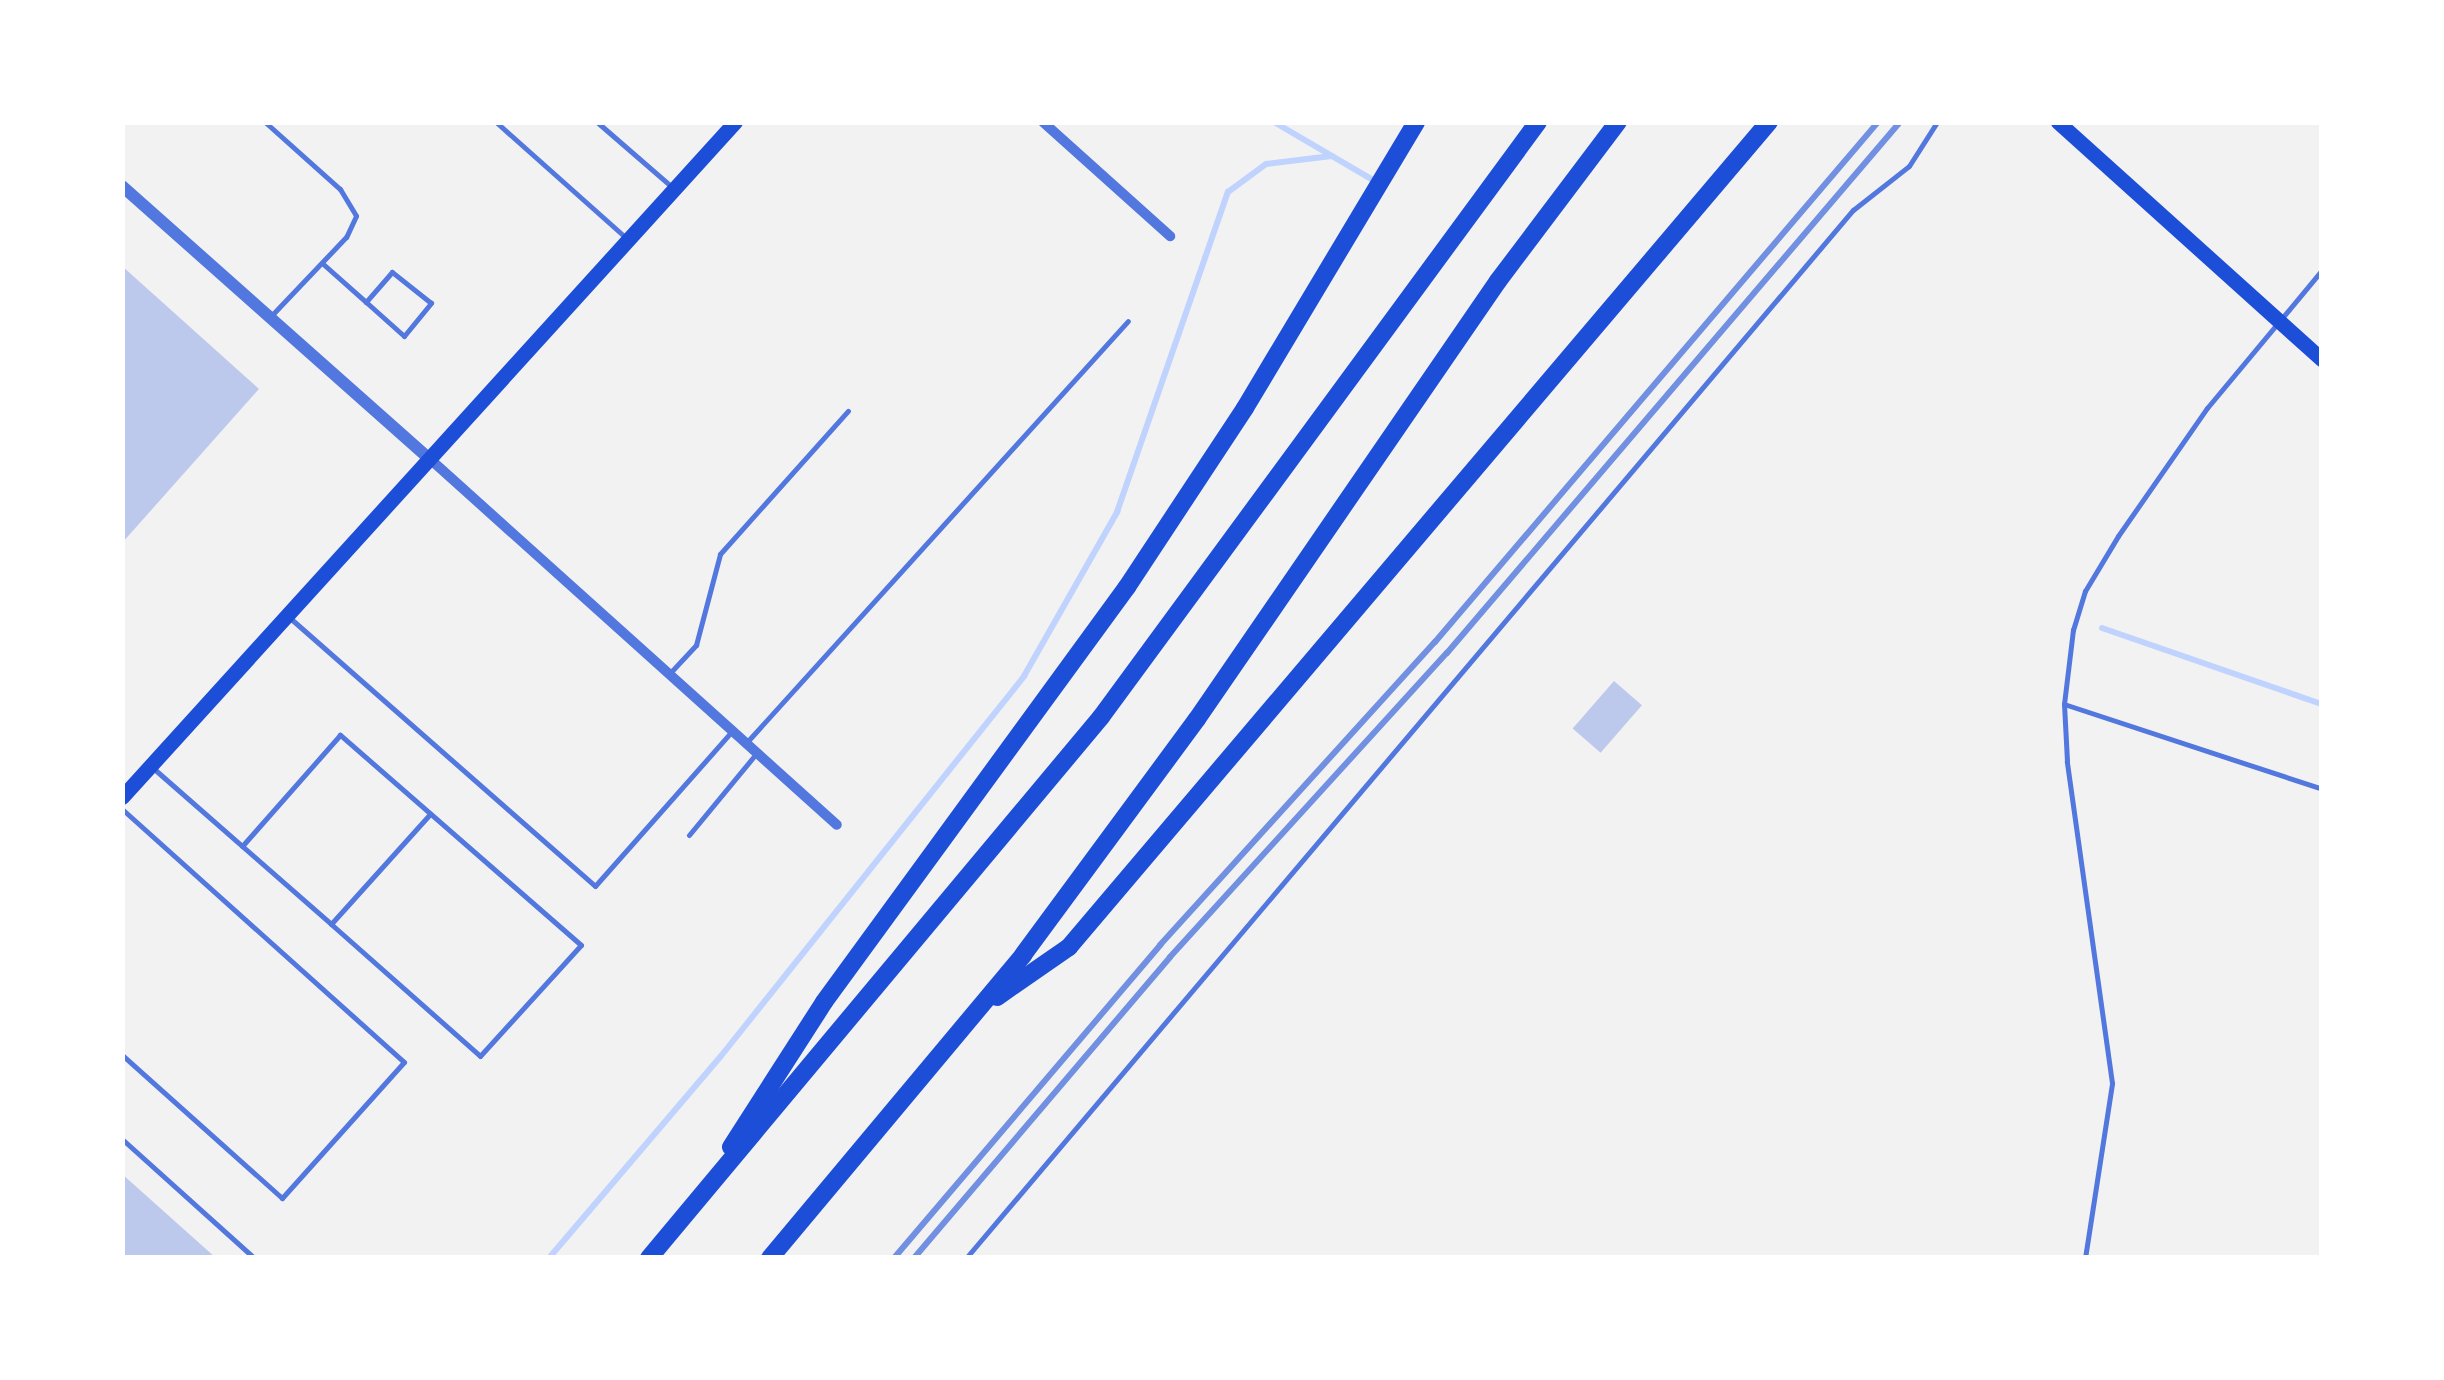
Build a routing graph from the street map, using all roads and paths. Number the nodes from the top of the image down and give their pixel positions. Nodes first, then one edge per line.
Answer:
1 (265, 122) edge
2 (496, 122) edge
3 (596, 122) edge
4 (735, 122) edge
5 (1043, 122) edge
6 (1416, 122) edge
7 (1538, 122) edge
8 (1618, 122) edge
9 (1769, 122) edge
10 (1938, 122) edge
11 (2058, 122) edge
12 (122, 186) edge
13 (674, 189) junction
14 (1170, 236) dead end
15 (628, 240) junction
16 (322, 262) junction
17 (2322, 270) edge
18 (366, 302) junction
19 (270, 317) junction
20 (1128, 322) dead end
21 (2317, 356) edge
22 (848, 411) dead end
23 (430, 459) junction
24 (288, 616) junction
25 (669, 674) junction
26 (2064, 704) junction
27 (732, 731) junction
28 (746, 743) junction
29 (757, 753) junction
30 (151, 766) junction
31 (2322, 789) edge
32 (122, 797) edge
33 (122, 809) edge
34 (430, 814) junction
35 (838, 826) dead end
36 (689, 834) dead end
37 (242, 846) junction
38 (331, 924) junction
39 (980, 1009) junction
40 (122, 1055) edge
41 (122, 1139) edge
42 (696, 1202) junction
43 (254, 1258) edge
44 (648, 1258) edge
45 (770, 1258) edge
46 (966, 1258) edge
47 (2085, 1258) edge

1 - 16 lane
2 - 15 lane
3 - 13 lane
4 - 13 main road
5 - 14 street
6 - 42 highway
7 - 42 highway
8 - 39 highway
9 - 39 highway
10 - 46 lane
11 - 21 main road
12 - 19 street
13 - 15 main road
15 - 23 main road
16 - 18 lane
16 - 19 lane
17 - 26 lane
18 - 18 lane
19 - 23 street
20 - 28 lane
22 - 25 lane
23 - 24 main road
23 - 25 street
24 - 27 lane
24 - 30 main road
25 - 27 street
26 - 31 lane
26 - 47 lane
27 - 28 street
28 - 29 street
29 - 35 street
29 - 36 lane
30 - 32 main road
30 - 37 lane
33 - 40 lane
34 - 37 lane
34 - 38 lane
34 - 38 lane
37 - 38 lane
39 - 45 highway
41 - 43 lane
42 - 44 highway

